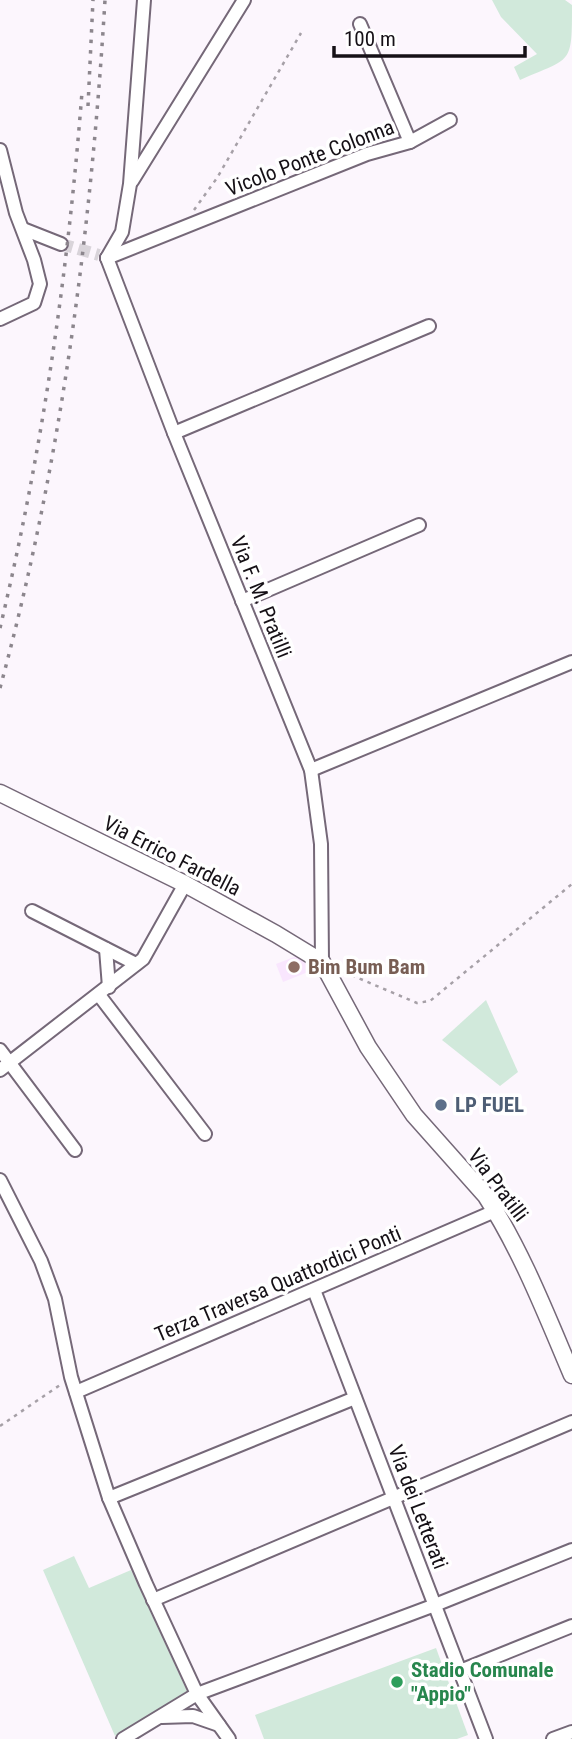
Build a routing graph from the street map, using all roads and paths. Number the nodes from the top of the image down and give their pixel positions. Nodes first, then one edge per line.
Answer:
1 (144, 0) edge
2 (244, 0) edge
3 (360, 24) dead end
4 (301, 33) dead end
5 (450, 120) dead end
6 (410, 142) junction
7 (0, 150) edge
8 (130, 184) junction
9 (190, 225) junction
10 (23, 229) junction
11 (61, 244) tunnel mouth
12 (103, 257) junction
13 (0, 319) edge
14 (429, 326) dead end
15 (174, 433) junction
16 (419, 525) dead end
17 (242, 601) junction
18 (572, 662) edge
19 (311, 770) junction
20 (0, 793) edge
21 (185, 884) junction
22 (572, 884) edge
23 (32, 911) dead end
24 (106, 949) junction
25 (322, 962) junction
26 (136, 964) junction
27 (104, 991) junction
28 (0, 1050) edge
29 (4, 1066) edge
30 (205, 1133) dead end
31 (75, 1150) dead end
32 (0, 1180) edge
33 (495, 1211) junction
34 (314, 1290) junction
35 (572, 1375) edge
36 (71, 1377) junction
37 (76, 1392) junction
38 (355, 1398) junction
39 (572, 1422) edge
40 (0, 1426) edge
41 (393, 1497) junction
42 (108, 1498) junction
43 (572, 1550) edge
44 (153, 1600) junction
45 (435, 1605) junction
46 (572, 1626) edge
47 (460, 1671) junction
48 (197, 1693) junction
49 (158, 1718) junction
50 (220, 1726) junction
51 (572, 1732) edge
52 (123, 1739) edge
53 (229, 1739) edge
54 (486, 1739) edge
55 (554, 1739) edge

1 - 8 street
2 - 8 street
3 - 6 street, Vicolo Ponte Colonna
4 - 9 path
5 - 6 street
6 - 9 street, Vicolo Ponte Colonna
7 - 10 street
8 - 12 street
9 - 12 street, Vicolo Ponte Colonna
10 - 11 street
10 - 13 street
12 - 15 street, Via F. M. Pratilli
14 - 15 street
15 - 17 street, Via F. M. Pratilli
16 - 17 street
17 - 19 street, Via F. M. Pratilli
18 - 19 street
19 - 25 street, Via F. M. Pratilli
20 - 21 street, Via Errico Fardella
21 - 25 street, Via Errico Fardella
21 - 26 street
22 - 25 path
23 - 24 street
24 - 26 street
24 - 27 street
25 - 33 street, Via Pratilli
26 - 27 street
27 - 29 street
27 - 30 street
28 - 29 street
29 - 31 street
32 - 36 street
33 - 34 street, Terza Traversa Quattordici Ponti
33 - 35 street, Via Pratilli
34 - 37 street, Terza Traversa Quattordici Ponti
34 - 38 street, Via dei Letterati
36 - 37 street
36 - 40 path
37 - 42 street
38 - 41 street, Via dei Letterati
38 - 42 street
39 - 41 street
41 - 44 street
41 - 45 street, Via dei Letterati
42 - 44 street
43 - 45 street
44 - 48 street
45 - 47 street, Via dei Letterati
45 - 48 street
46 - 47 street
47 - 54 street, Via dei Letterati
48 - 49 street
48 - 50 street
49 - 50 street
49 - 52 street
50 - 53 street
51 - 55 street

